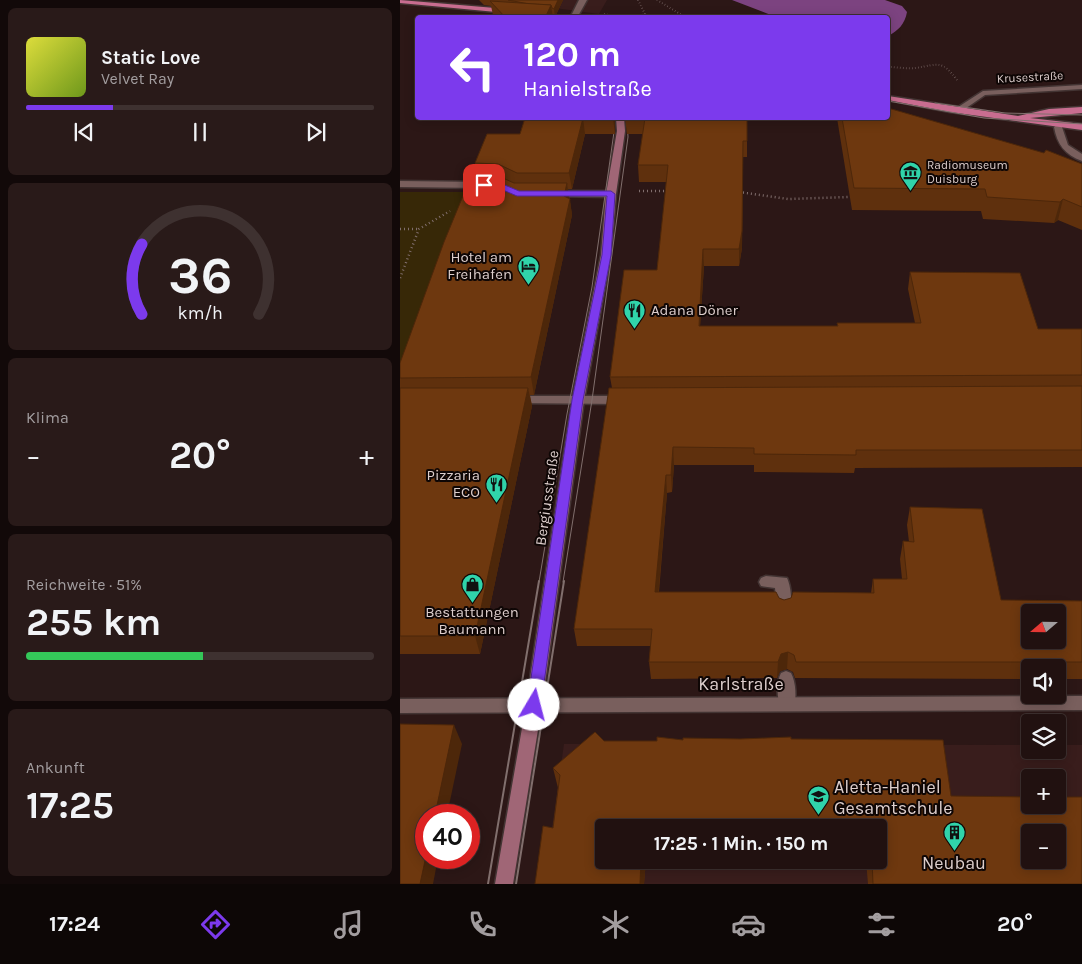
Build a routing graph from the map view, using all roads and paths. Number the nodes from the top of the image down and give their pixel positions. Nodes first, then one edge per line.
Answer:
1 (583, 0) edge
2 (638, 0) edge
3 (657, 0) edge
4 (414, 1) edge
5 (400, 2) edge
6 (516, 12) edge
7 (604, 14) dead end
8 (575, 15) edge
9 (608, 15) edge
10 (642, 15) edge
11 (683, 15) edge
12 (890, 67) edge
13 (957, 80) dead end
14 (1082, 87) edge
15 (890, 98) edge
16 (1082, 110) edge
17 (956, 111) junction
18 (1015, 118) junction
19 (620, 120) edge
20 (1058, 127) junction
21 (1082, 127) edge
22 (1082, 158) edge
23 (400, 184) edge
24 (451, 185) junction
25 (490, 185) edge
26 (676, 191) edge
27 (733, 192) edge
28 (546, 194) edge
29 (611, 194) junction
30 (850, 197) edge
31 (400, 229) edge
32 (419, 229) junction
33 (400, 278) edge
34 (504, 400) edge
35 (578, 400) junction
36 (631, 400) edge
37 (766, 582) dead end
38 (784, 609) edge
39 (786, 678) dead end
40 (1082, 702) edge
41 (786, 704) junction
42 (534, 705) junction
43 (400, 706) edge
44 (504, 884) edge

1 - 8 street
2 - 10 path
3 - 11 path
4 - 5 main road
4 - 6 main road
7 - 9 path
12 - 13 path
14 - 17 street, Krusestraße
15 - 17 main road
16 - 18 main road
17 - 18 main road
18 - 20 main road
19 - 29 street, Bergiusstraße
20 - 21 main road
20 - 22 street
23 - 24 street
24 - 25 street
24 - 32 path
26 - 29 path
27 - 30 path
28 - 29 street
29 - 35 street, Bergiusstraße
31 - 32 path
32 - 33 path
34 - 35 street
35 - 36 street
35 - 42 street, Bergiusstraße
37 - 38 street
39 - 41 street
40 - 41 street, Karlstraße
41 - 42 street, Karlstraße
42 - 43 street, Karlstraße
42 - 44 street, Bergiusstraße

